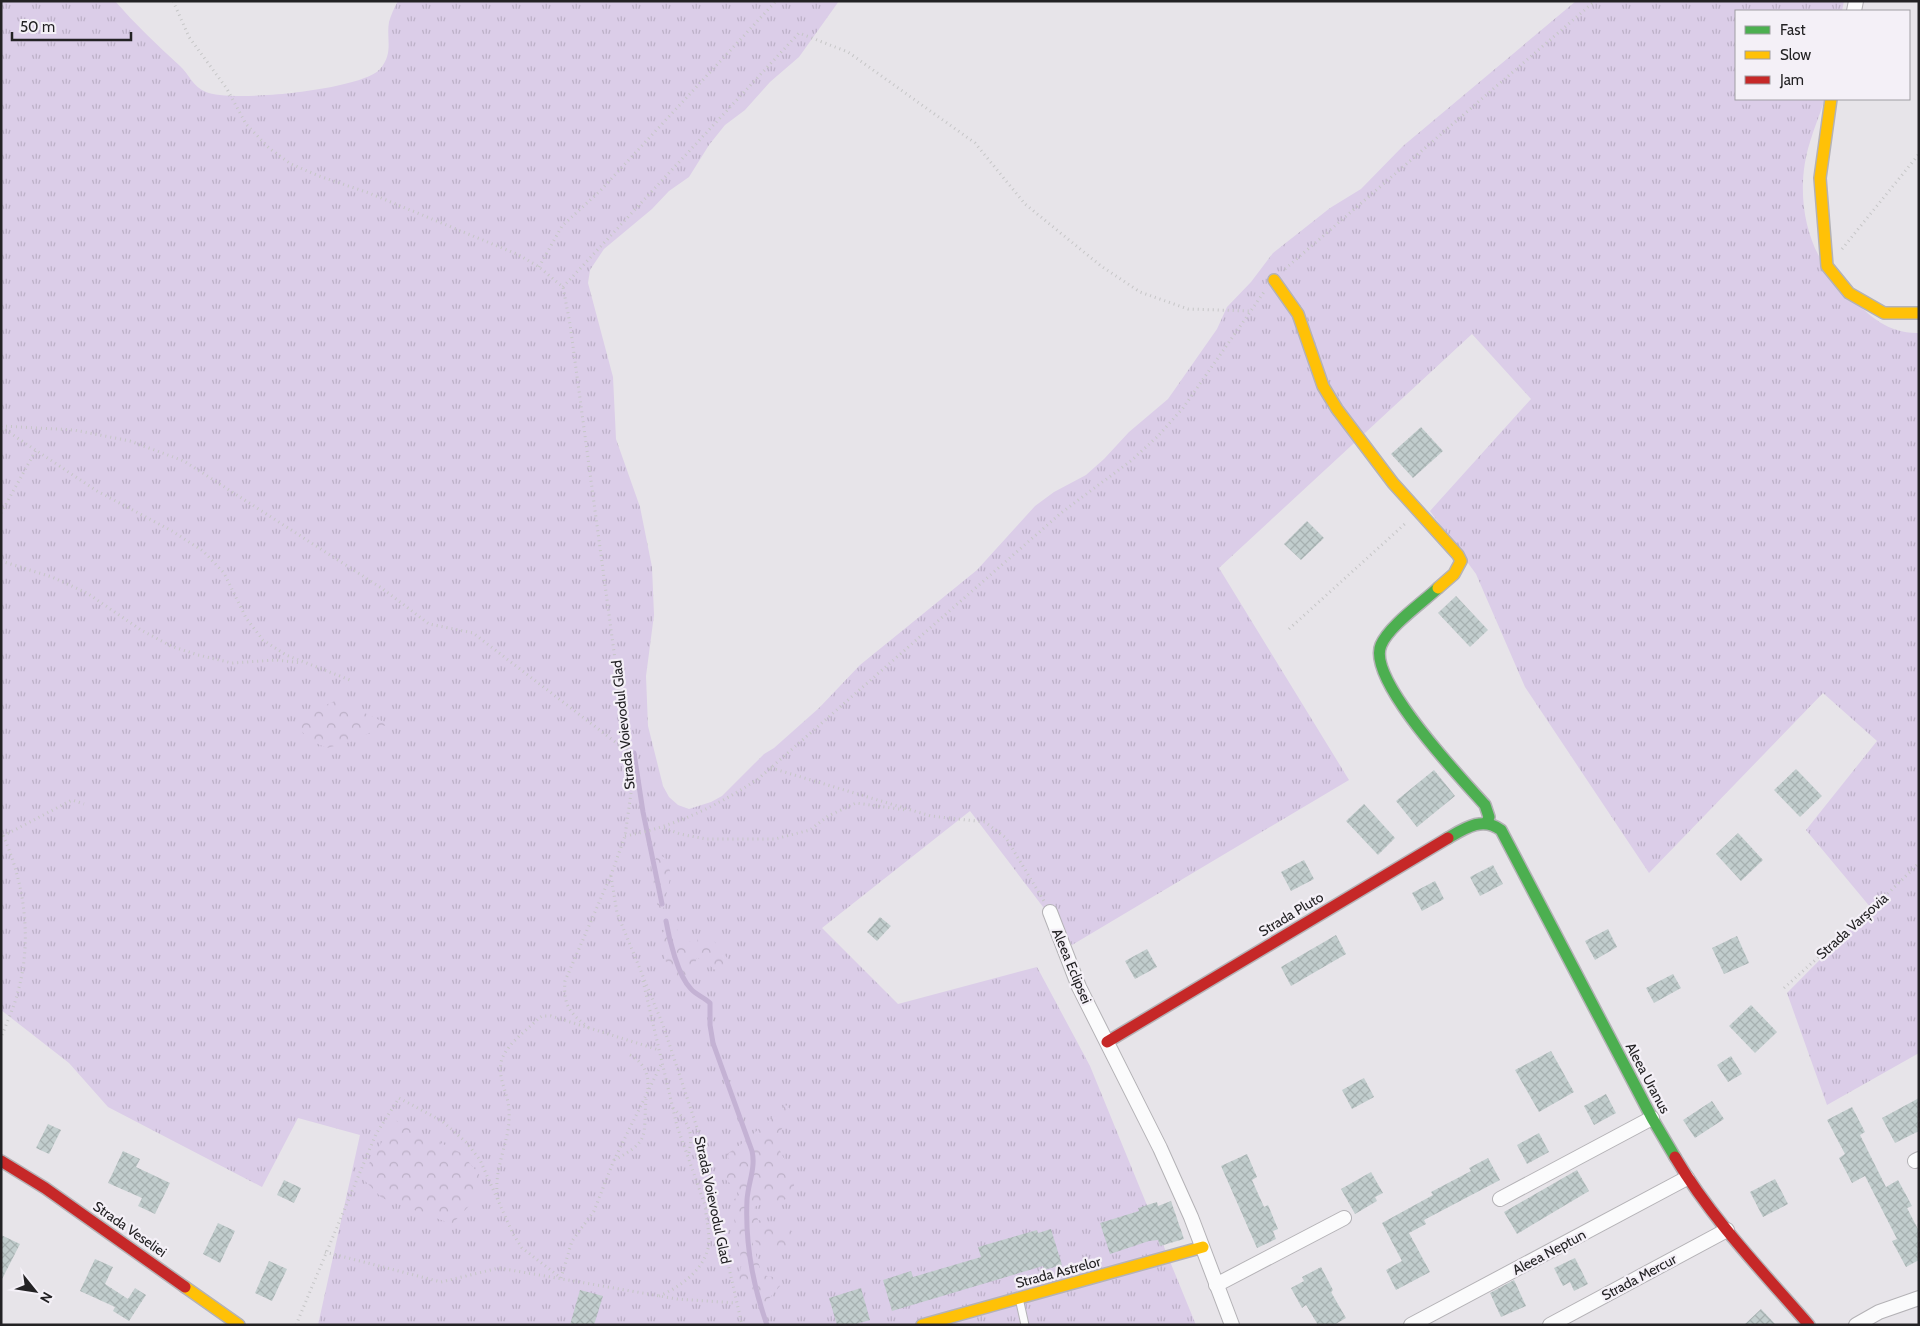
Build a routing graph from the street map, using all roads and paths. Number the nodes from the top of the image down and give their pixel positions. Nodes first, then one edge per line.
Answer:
1 (173, 1) edge
2 (776, 1) edge
3 (1596, 1) edge
4 (1831, 100) edge
5 (1919, 154) edge
6 (1827, 266) junction
7 (540, 267) junction
8 (1274, 280) junction
9 (562, 287) junction
10 (1250, 312) junction
11 (1919, 313) edge
12 (1, 426) edge
13 (36, 450) junction
14 (1418, 512) junction
15 (1, 513) edge
16 (1, 562) edge
17 (1289, 629) dead end
18 (308, 663) junction
19 (350, 680) dead end
20 (628, 751) junction
21 (770, 768) junction
22 (84, 804) dead end
23 (914, 811) junction
24 (1491, 823) junction
25 (663, 828) junction
26 (1, 831) edge
27 (3, 836) junction
28 (625, 836) junction
29 (1919, 863) edge
30 (611, 875) junction
31 (1050, 912) joint
32 (641, 973) junction
33 (1784, 988) dead end
34 (589, 1028) junction
35 (1, 1038) edge
36 (1107, 1042) junction
37 (659, 1050) junction
38 (630, 1055) dead end
39 (662, 1063) junction
40 (647, 1094) junction
41 (672, 1107) junction
42 (1652, 1118) junction
43 (688, 1158) junction
44 (614, 1160) junction
45 (1, 1161) edge
46 (1687, 1178) junction
47 (1500, 1199) dead end
48 (499, 1204) junction
49 (705, 1205) junction
50 (1344, 1218) dead end
51 (718, 1224) junction
52 (1727, 1230) junction
53 (1202, 1247) junction
54 (325, 1252) junction
55 (561, 1278) junction
56 (1216, 1285) junction
57 (658, 1296) junction
58 (1018, 1298) junction
59 (1919, 1298) edge
60 (736, 1303) junction
61 (239, 1325) edge
62 (296, 1325) edge
63 (742, 1325) edge
64 (922, 1325) edge
65 (1025, 1325) edge
66 (1232, 1325) edge
67 (1410, 1325) edge
68 (1550, 1325) edge
69 (1809, 1325) edge
70 (1856, 1325) edge

1 - 7 path
2 - 7 path
3 - 8 path
4 - 6 street
5 - 6 path
6 - 11 street
7 - 9 path
8 - 10 path
8 - 14 street
9 - 10 path
9 - 20 path, Strada Voievodul Glad
10 - 21 path
12 - 13 path
12 - 20 path
13 - 15 path
13 - 18 path
14 - 17 path
14 - 24 street
16 - 18 path
18 - 19 path
20 - 28 path, Strada Voievodul Glad
21 - 23 path, Aleea Eclipsei
21 - 25 path
22 - 27 path
23 - 25 path
23 - 31 path, Aleea Eclipsei
24 - 36 street, Strada Pluto
24 - 42 street, Aleea Uranus
25 - 28 path
26 - 27 path
27 - 35 path
28 - 30 path, Strada Voievodul Glad
29 - 33 path, Strada Varșovia
30 - 32 path, Strada Voievodul Glad
30 - 34 path
31 - 36 street, Aleea Eclipsei
32 - 37 path
32 - 51 path, Strada Voievodul Glad
34 - 37 path
34 - 48 path
36 - 53 street, Aleea Eclipsei
37 - 39 path
38 - 40 path
39 - 40 path
39 - 41 path
40 - 44 path
40 - 44 path
41 - 43 path
41 - 43 path
42 - 46 street, Aleea Uranus
42 - 47 street
43 - 49 path
44 - 55 path
45 - 61 street, Strada Veseliei
46 - 52 street, Aleea Uranus
46 - 67 street, Aleea Neptun
48 - 54 path
48 - 55 path
49 - 51 path
49 - 57 path
50 - 56 street
51 - 60 path, Strada Voievodul Glad
52 - 68 street, Strada Mercur
52 - 69 street, Aleea Uranus
53 - 56 street, Aleea Eclipsei
53 - 58 street, Strada Astrelor
54 - 55 path
54 - 62 path
55 - 57 path
56 - 66 street, Aleea Eclipsei
57 - 60 path
58 - 64 street, Strada Astrelor
58 - 65 lane
59 - 70 street
60 - 63 path, Strada Voievodul Glad

